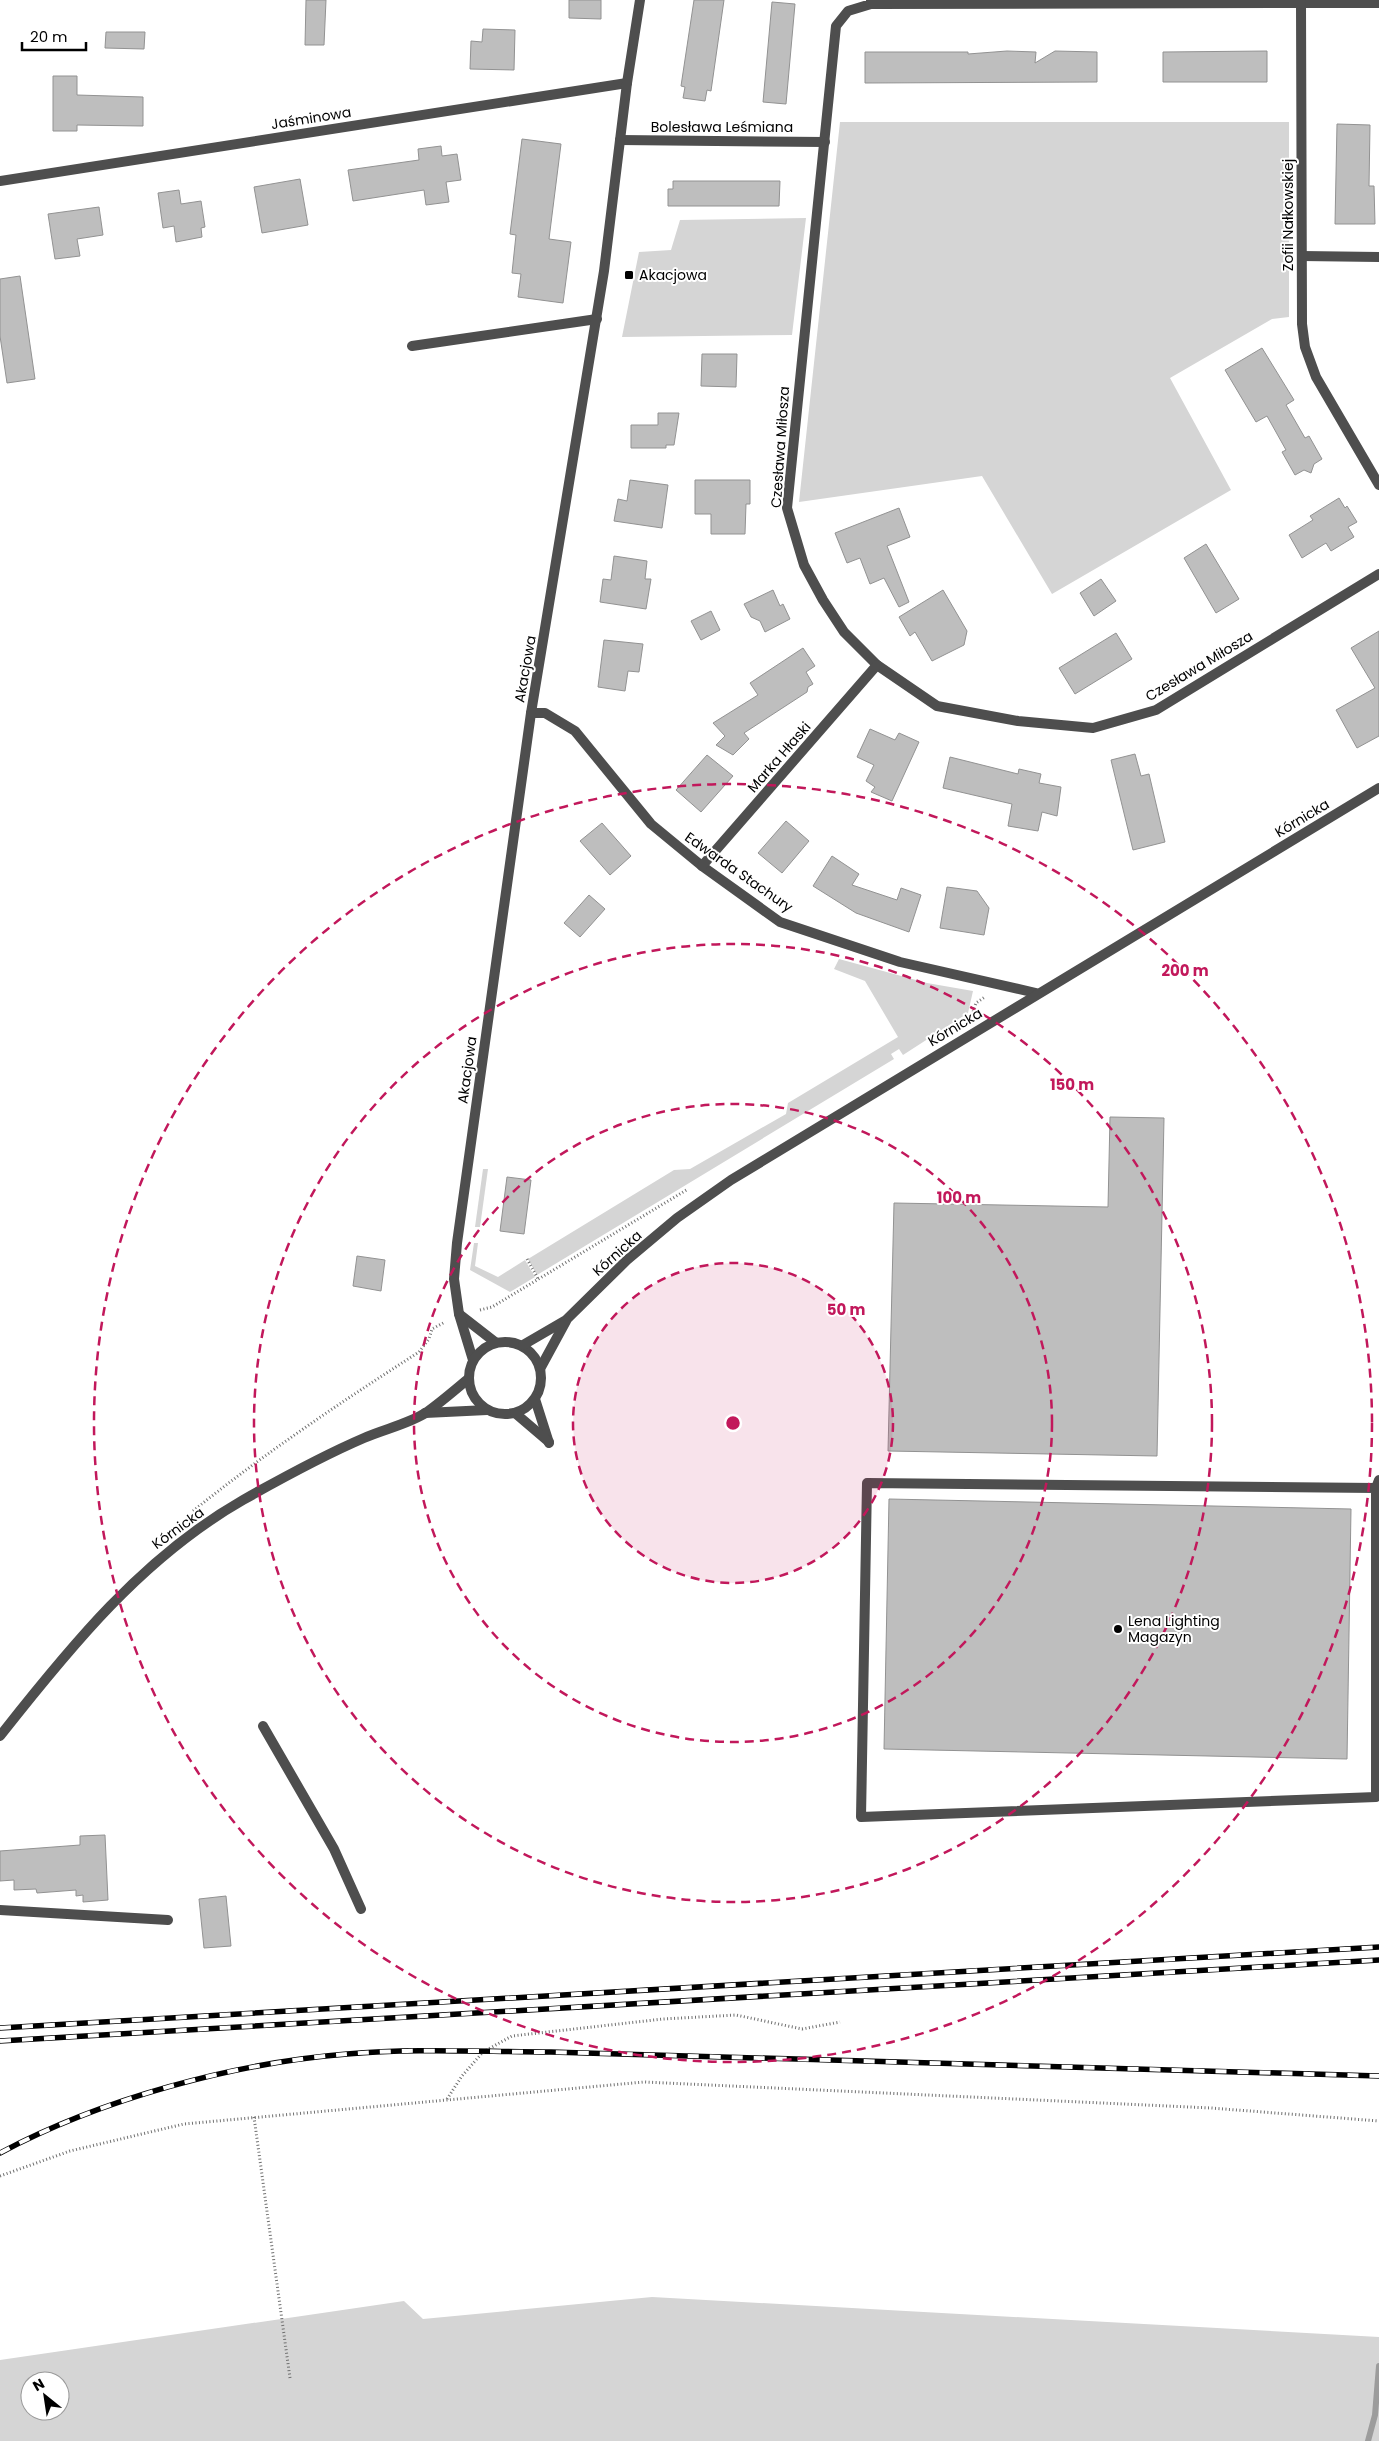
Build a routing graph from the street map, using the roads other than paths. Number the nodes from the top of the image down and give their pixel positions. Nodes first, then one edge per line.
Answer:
1 (640, 0) edge
2 (871, 2) edge
3 (1302, 3) junction
4 (1379, 3) edge
5 (627, 83) junction
6 (620, 140) junction
7 (824, 142) junction
8 (0, 181) edge
9 (1302, 256) junction
10 (1379, 257) edge
11 (597, 320) junction
12 (412, 346) dead end
13 (1379, 485) edge
14 (1379, 574) edge
15 (877, 665) junction
16 (531, 713) junction
17 (1379, 788) edge
18 (702, 866) junction
19 (1036, 993) junction
20 (459, 1314) junction
21 (566, 1320) junction
22 (495, 1342) junction
23 (523, 1345) junction
24 (473, 1360) junction
25 (541, 1367) junction
26 (468, 1379) junction
27 (535, 1399) junction
28 (487, 1410) junction
29 (426, 1413) junction
30 (515, 1413) junction
31 (1378, 1484) edge
32 (263, 1726) dead end
33 (0, 1736) edge
34 (360, 1909) dead end
35 (0, 1910) edge
36 (168, 1920) dead end

1 - 5 street, Akacjowa
2 - 3 street, Czesława Miłosza
2 - 7 street, Czesława Miłosza
3 - 4 street
3 - 9 street, Zofii Nałkowskiej
5 - 6 street, Akacjowa
5 - 8 street, Jaśminowa
6 - 7 street, Bolesława Leśmiana
6 - 11 street, Akacjowa
7 - 15 street, Czesława Miłosza
9 - 10 street
9 - 13 street, Zofii Nałkowskiej
11 - 12 street
11 - 16 street, Akacjowa
14 - 15 street, Czesława Miłosza
15 - 18 street, Marka Hłaski
16 - 18 street, Edwarda Stachury
16 - 20 street, Akacjowa
17 - 19 street, Kórnicka
18 - 19 street, Edwarda Stachury
19 - 21 street, Kórnicka
20 - 22 street
20 - 24 street, Akacjowa
21 - 23 street
21 - 25 street
22 - 23 street
22 - 24 street
23 - 25 street
24 - 26 street
25 - 27 street
26 - 28 street
26 - 29 street
27 - 30 street
27 - 30 street
28 - 29 street
28 - 30 street
29 - 33 street, Kórnicka
31 - 31 street
32 - 34 street
35 - 36 street

